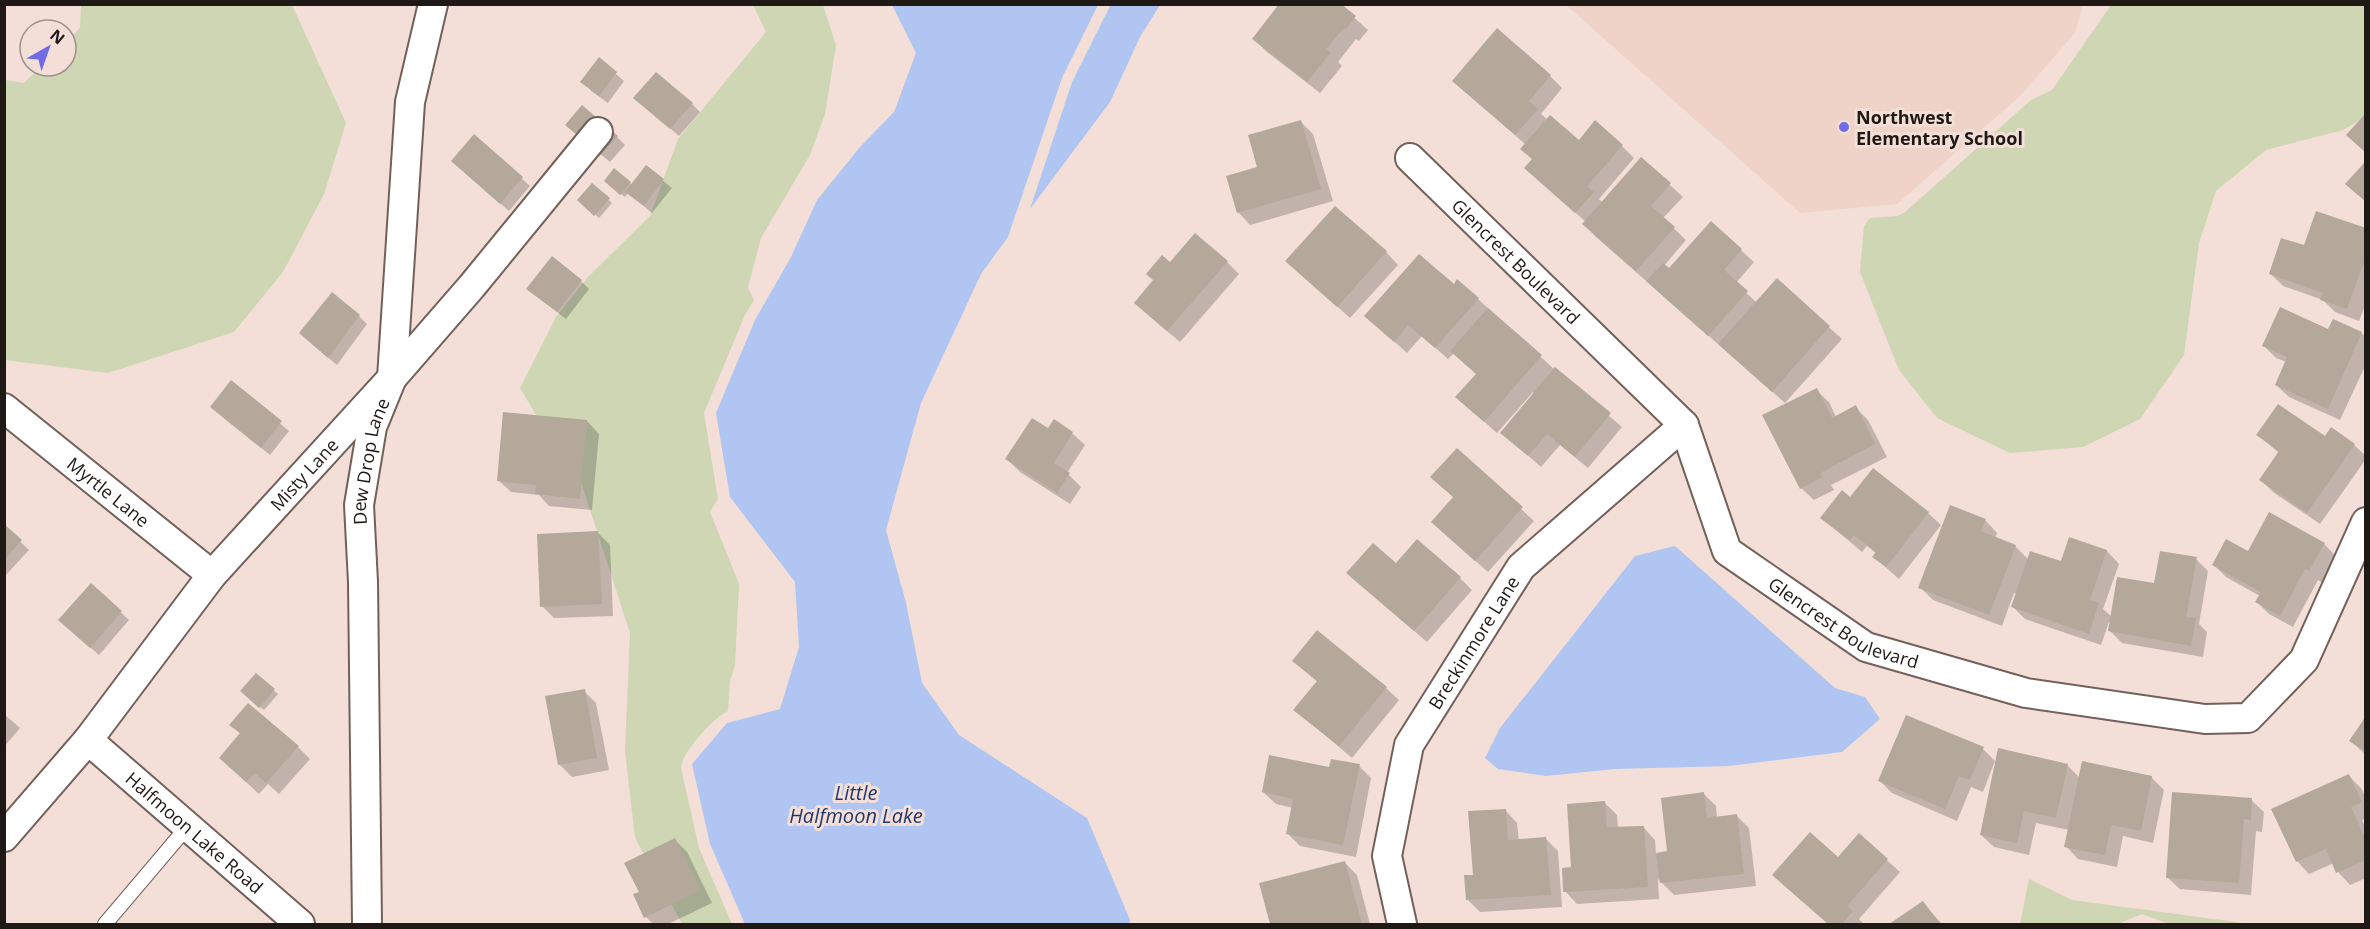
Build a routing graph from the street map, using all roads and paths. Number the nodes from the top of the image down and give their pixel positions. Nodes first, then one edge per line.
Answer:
1 (433, 4) edge
2 (598, 132) dead end
3 (1410, 158) dead end
4 (392, 378) junction
5 (4, 408) edge
6 (1684, 425) junction
7 (2366, 522) edge
8 (212, 575) junction
9 (88, 740) junction
10 (188, 826) junction
11 (4, 837) edge
12 (105, 924) edge
13 (300, 924) edge
14 (367, 924) edge
15 (1402, 924) edge

1 - 4 street, Dew Drop Lane
2 - 4 street, Misty Lane
3 - 6 street, Glencrest Boulevard
4 - 8 street, Misty Lane
4 - 14 street, Dew Drop Lane
5 - 8 street, Myrtle Lane
6 - 7 street, Glencrest Boulevard
6 - 15 street, Breckinmore Lane
8 - 9 street, Misty Lane
9 - 10 street, Halfmoon Lake Road
9 - 11 street, Misty Lane
10 - 12 lane
10 - 13 street, Halfmoon Lake Road

